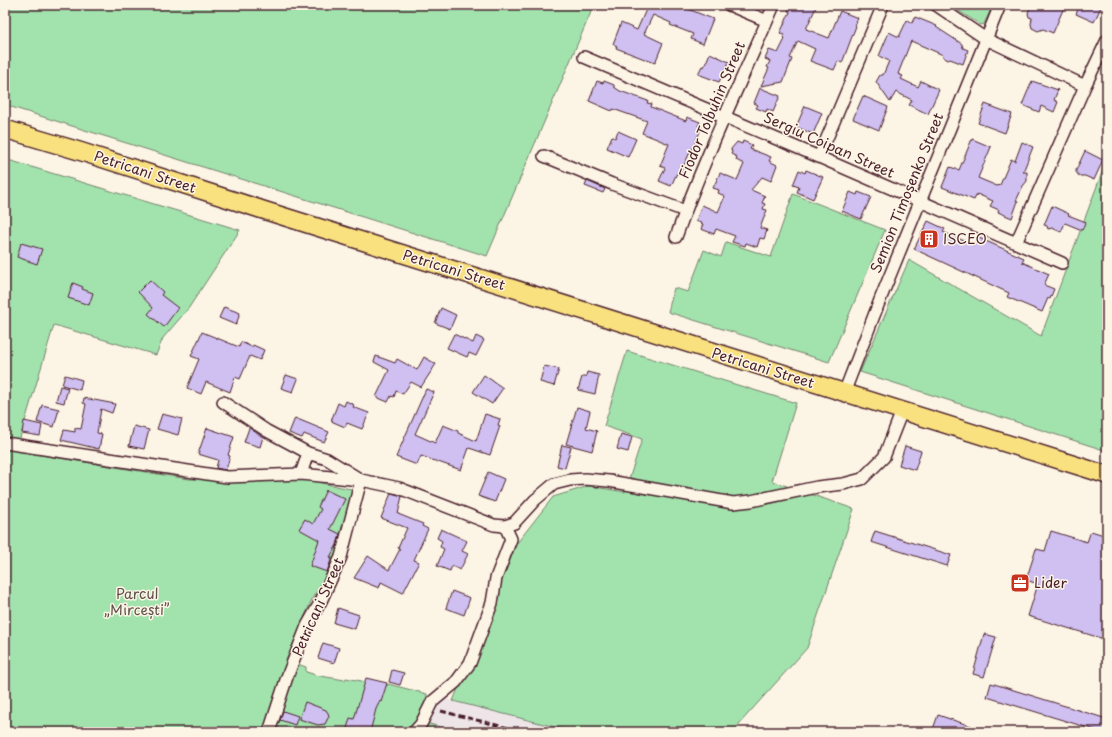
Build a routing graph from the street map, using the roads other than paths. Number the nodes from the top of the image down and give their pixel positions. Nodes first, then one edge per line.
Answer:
1 (729, 5) edge
2 (774, 5) edge
3 (883, 5) edge
4 (936, 5) edge
5 (1000, 5) edge
6 (767, 21) junction
7 (986, 39) junction
8 (1107, 40) edge
9 (584, 57) dead end
10 (1085, 86) junction
11 (725, 116) junction
12 (5, 129) edge
13 (544, 156) dead end
14 (819, 157) junction
15 (920, 202) junction
16 (685, 211) junction
17 (676, 237) dead end
18 (1016, 243) junction
19 (1062, 262) dead end
20 (844, 393) junction
21 (223, 402) dead end
22 (902, 411) junction
23 (5, 443) edge
24 (308, 452) junction
25 (301, 474) junction
26 (1107, 475) edge
27 (361, 480) junction
28 (505, 526) junction
29 (269, 732) edge
30 (414, 732) edge

1 - 6 street
2 - 6 street, Fiodor Tolbuhin Street
3 - 14 street
4 - 7 street
5 - 7 street, Semion Timoșenko Street
6 - 11 street, Fiodor Tolbuhin Street
7 - 10 street
7 - 15 street, Semion Timoșenko Street
8 - 10 street
9 - 11 street, Sergiu Coipan Street
10 - 18 street
11 - 14 street, Sergiu Coipan Street
11 - 16 street, Fiodor Tolbuhin Street
12 - 20 main road, Petricani Street
13 - 16 street
14 - 15 street, Sergiu Coipan Street
15 - 18 street, Sergiu Coipan Street
15 - 20 street, Semion Timoșenko Street
16 - 17 street, Fiodor Tolbuhin Street
18 - 19 street, Sergiu Coipan Street
20 - 22 main road, Petricani Street
21 - 24 street
22 - 26 main road, Petricani Street
22 - 28 street
23 - 25 street
24 - 25 street
24 - 27 street
25 - 27 street
27 - 28 street
27 - 29 street, Petricani Street
28 - 30 street

